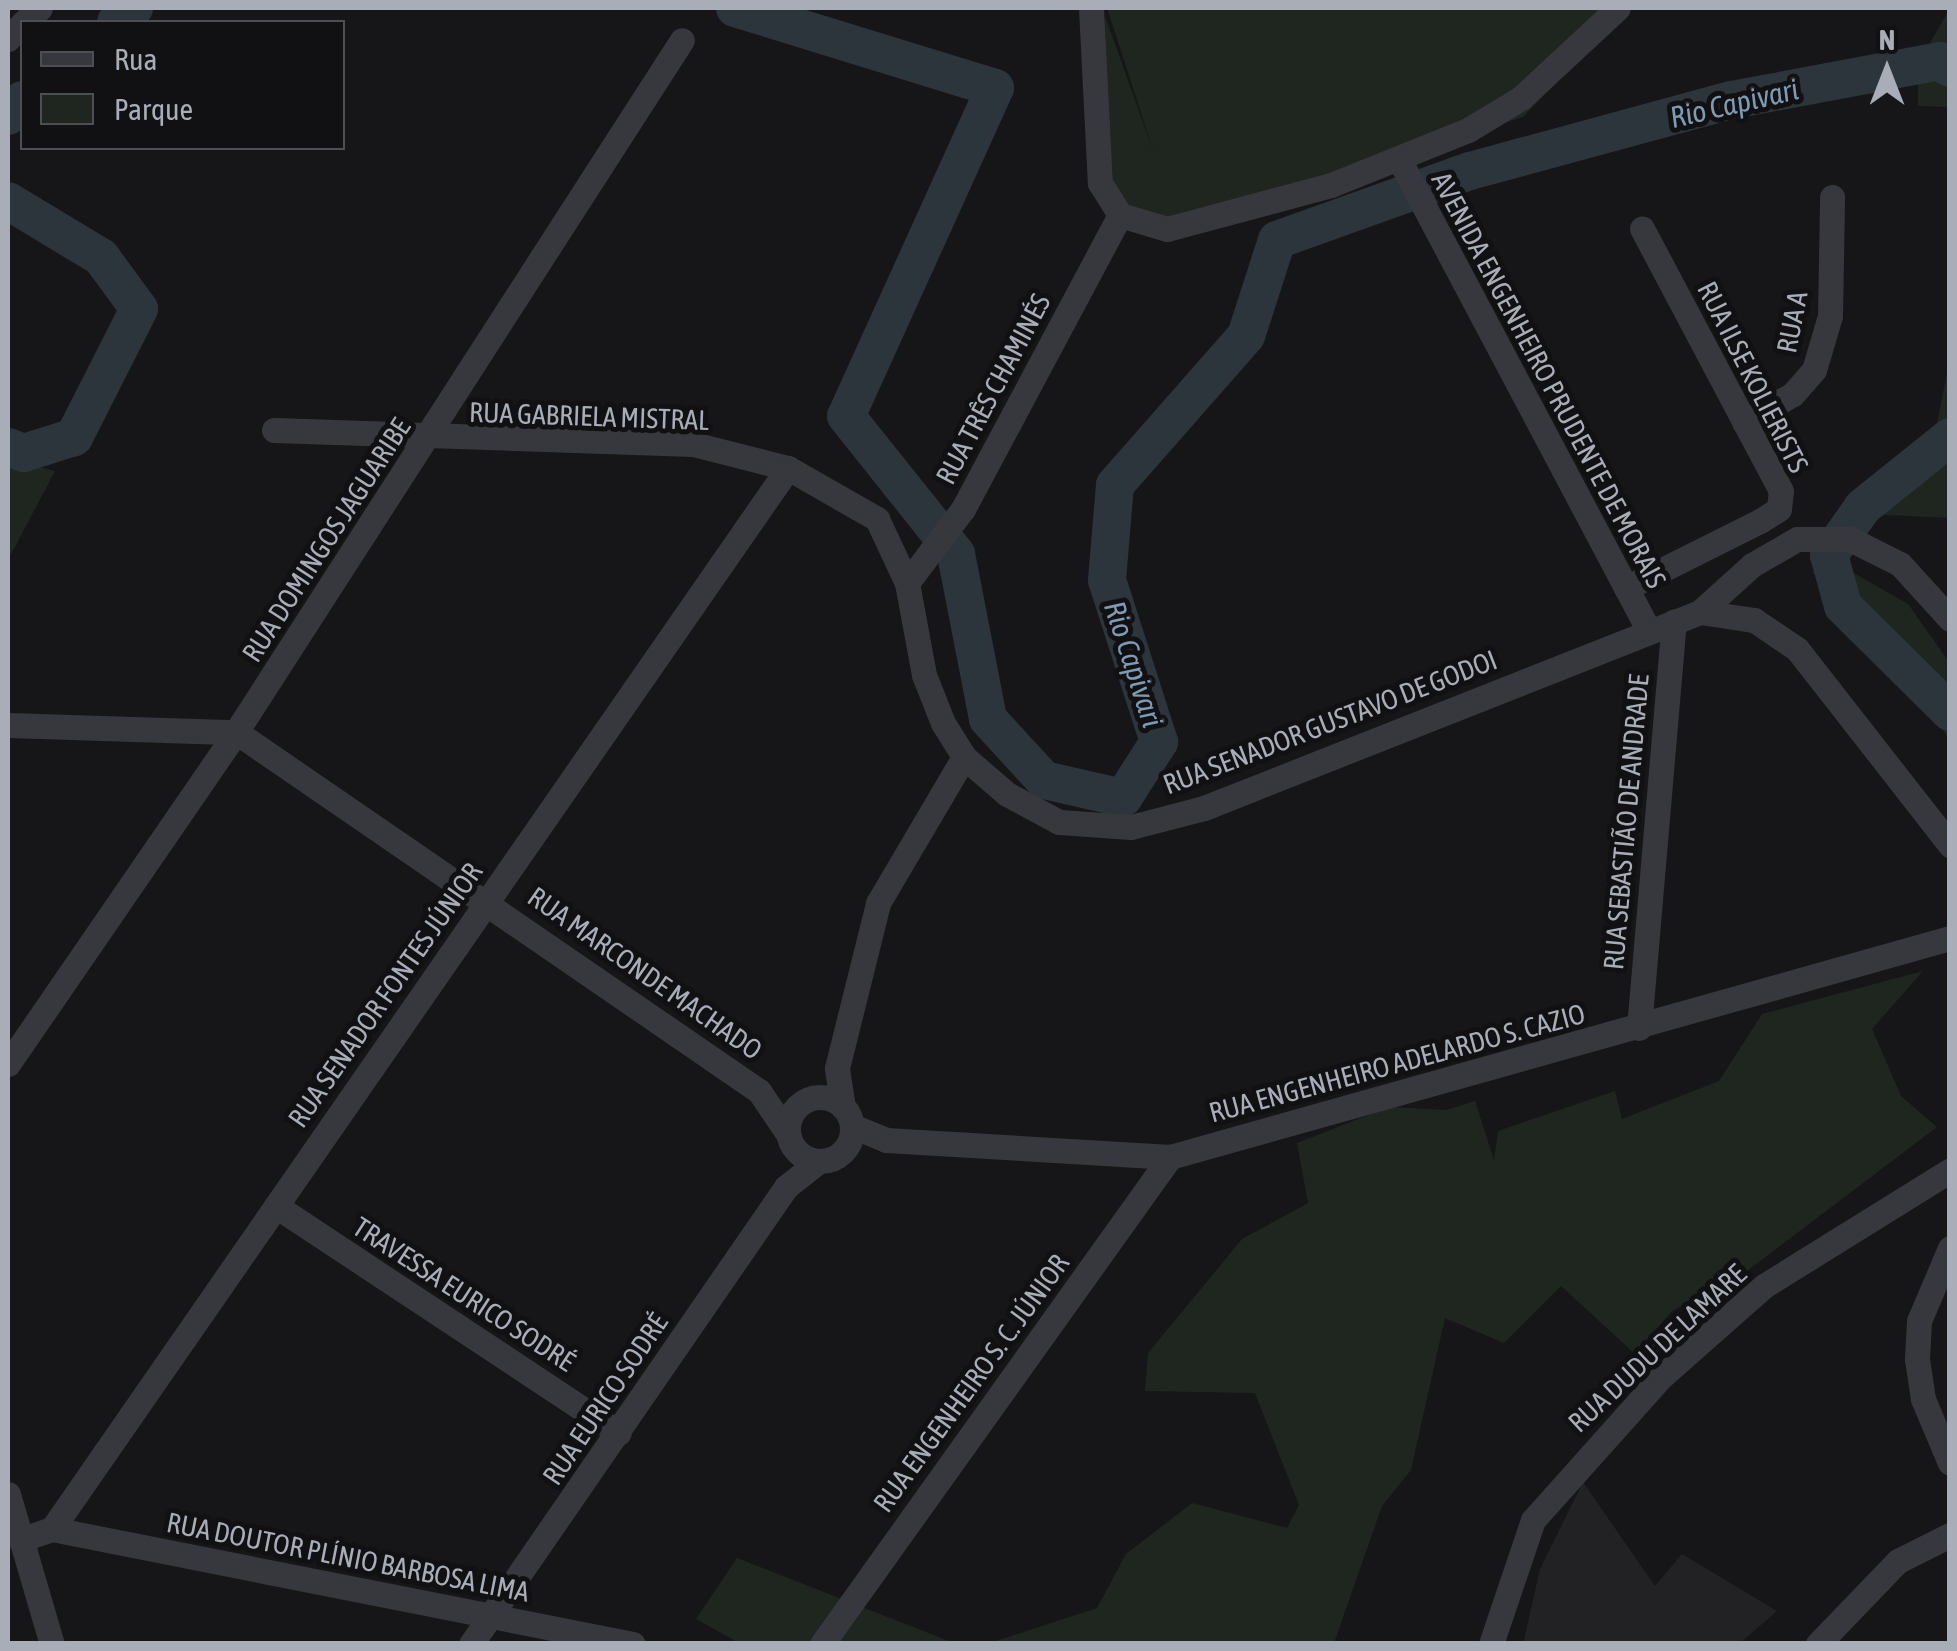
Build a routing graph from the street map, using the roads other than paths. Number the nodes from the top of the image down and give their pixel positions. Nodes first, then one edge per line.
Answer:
1 (1092, 8) edge
2 (1618, 8) edge
3 (682, 40) dead end
4 (1402, 166) junction
5 (1832, 198) dead end
6 (1120, 214) junction
7 (1642, 228) dead end
8 (1744, 422) junction
9 (274, 430) dead end
10 (427, 440) junction
11 (788, 468) junction
12 (907, 582) junction
13 (1626, 588) junction
14 (1700, 612) junction
15 (1950, 619) edge
16 (1674, 622) junction
17 (1648, 629) junction
18 (8, 726) edge
19 (236, 732) junction
20 (964, 757) junction
21 (1950, 845) edge
22 (489, 899) junction
23 (1950, 938) edge
24 (1638, 1028) junction
25 (8, 1064) edge
26 (838, 1068) junction
27 (759, 1091) junction
28 (809, 1100) junction
29 (847, 1126) junction
30 (790, 1139) junction
31 (1170, 1157) junction
32 (819, 1161) junction
33 (1950, 1170) edge
34 (786, 1186) junction
35 (276, 1206) junction
36 (1950, 1248) edge
37 (619, 1433) junction
38 (1950, 1463) edge
39 (8, 1494) edge
40 (52, 1529) junction
41 (1950, 1535) edge
42 (20, 1540) junction
43 (491, 1615) junction
44 (52, 1644) edge
45 (472, 1644) edge
46 (633, 1644) edge
47 (822, 1644) edge
48 (1492, 1644) edge
49 (1818, 1644) edge

1 - 6 street
2 - 4 street
3 - 10 street, RUA DOMINGOS JAGUARIBE
4 - 6 street
4 - 13 street, AVENIDA ENGENHEIRO PRUDENTE DE MORAIS
5 - 8 street, RUA A
6 - 12 street, RUA TRÊS CHAMINÉS
7 - 8 street, RUA ILSE KOLIERISTS
8 - 13 street, RUA ILSE KOLIERISTS
9 - 10 street, RUA GABRIELA MISTRAL
10 - 11 street, RUA GABRIELA MISTRAL
10 - 19 street, RUA DOMINGOS JAGUARIBE
11 - 12 street, RUA GABRIELA MISTRAL
11 - 22 street, RUA SENADOR FONTES JÚNIOR
12 - 20 street, RUA SENADOR GUSTAVO DE GODOI
13 - 17 street, AVENIDA ENGENHEIRO PRUDENTE DE MORAIS
14 - 15 street
14 - 16 street, RUA SENADOR GUSTAVO DE GODOI
14 - 21 street
16 - 17 street, RUA SENADOR GUSTAVO DE GODOI
16 - 24 street, RUA SEBASTIÃO DE ANDRADE
17 - 20 street, RUA SENADOR GUSTAVO DE GODOI
18 - 19 street
19 - 22 street, RUA MARCONDE MACHADO
19 - 25 street, RUA DOMINGOS JAGUARIBE
20 - 26 street
22 - 27 street, RUA MARCONDE MACHADO
22 - 35 street, RUA SENADOR FONTES JÚNIOR
23 - 24 street, RUA ENGENHEIRO ADELARDO S. CAZIO
24 - 31 street, RUA ENGENHEIRO ADELARDO S. CAZIO
26 - 28 street, RUA EURICO SODRÉ
26 - 29 street
27 - 28 street, RUA MARCONDE MACHADO
27 - 30 street, RUA MARCONDE MACHADO
28 - 29 street, RUA MARCONDE MACHADO
28 - 30 street, RUA EURICO SODRÉ
29 - 31 street, RUA ENGENHEIRO ADELARDO S. CAZIO
29 - 32 street, RUA EURICO SODRÉ
30 - 32 street
30 - 34 street, RUA EURICO SODRÉ
31 - 47 street, RUA ENGENHEIRO S. C. JÚNIOR
32 - 34 street, RUA EURICO SODRÉ
33 - 48 street, RUA DUDU DE LAMARE
34 - 37 street, RUA EURICO SODRÉ
35 - 37 street, TRAVESSA EURICO SODRÉ
35 - 40 street, RUA SENADOR FONTES JÚNIOR
36 - 38 street
37 - 43 street, RUA EURICO SODRÉ
39 - 42 street
40 - 42 street
40 - 43 street, RUA DOUTOR PLÍNIO BARBOSA LIMA
41 - 49 street
42 - 44 street
43 - 45 street, RUA EURICO SODRÉ
43 - 46 street, RUA DOUTOR PLÍNIO BARBOSA LIMA

